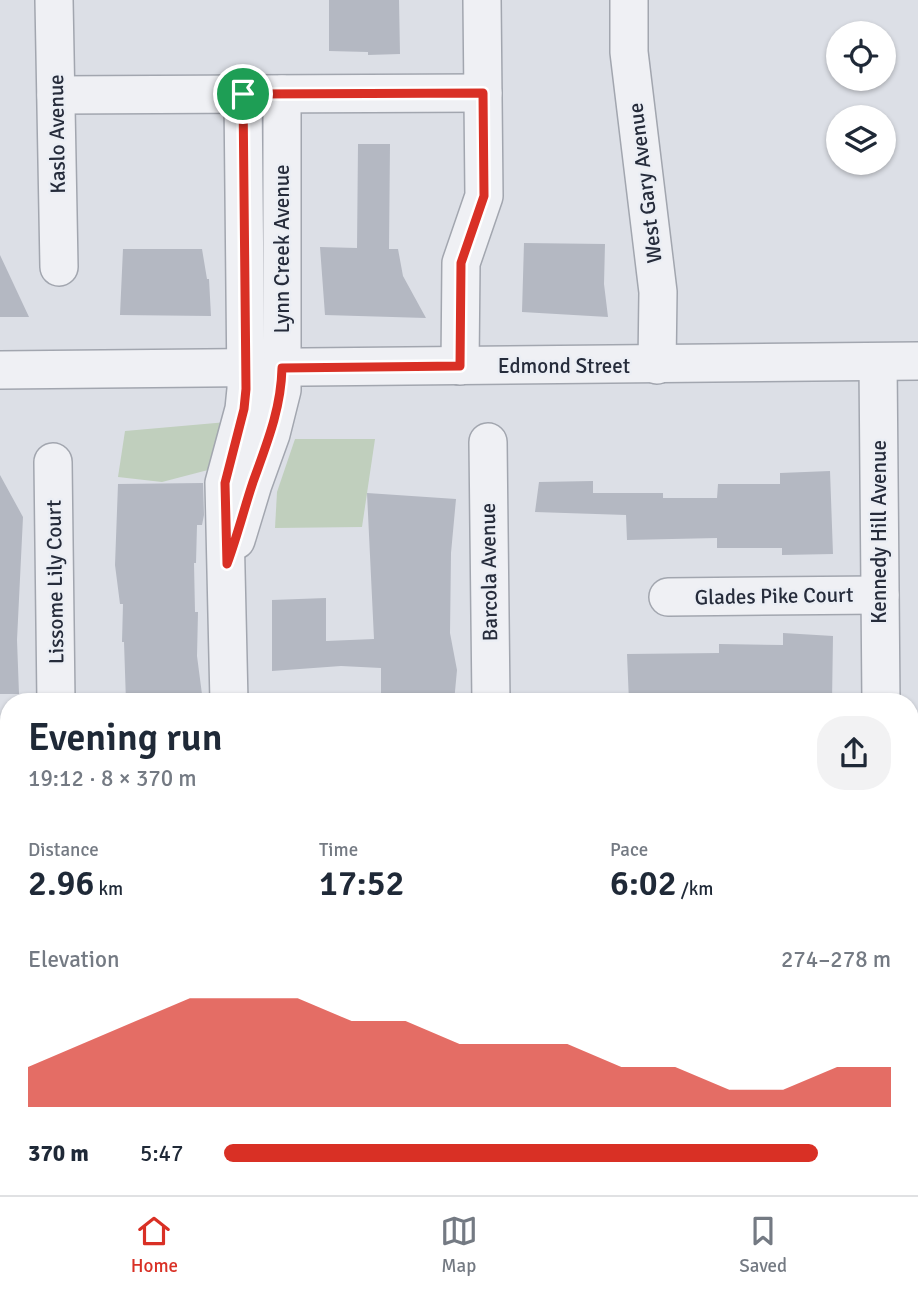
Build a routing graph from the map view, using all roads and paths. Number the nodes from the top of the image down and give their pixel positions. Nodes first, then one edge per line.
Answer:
1 (54, 0) edge
2 (482, 0) edge
3 (629, 0) edge
4 (483, 93) junction
5 (243, 94) junction
6 (282, 94) junction
7 (56, 95) junction
8 (243, 174) junction
9 (282, 174) junction
10 (59, 267) dead end
11 (878, 362) junction
12 (918, 362) edge
13 (657, 365) junction
14 (460, 366) junction
15 (246, 368) junction
16 (282, 368) junction
17 (0, 370) edge
18 (488, 442) dead end
19 (53, 462) dead end
20 (237, 489) junction
21 (880, 595) junction
22 (668, 597) dead end
23 (57, 693) edge
24 (229, 693) edge
25 (491, 693) edge
26 (881, 693) edge

1 - 7 street, Kaslo Avenue
2 - 4 street
3 - 13 street, West Gary Avenue
4 - 6 street
4 - 14 street
5 - 6 street
5 - 7 street
5 - 8 street, Lynn Creek Avenue
6 - 9 street, Lynn Creek Avenue
7 - 10 street, Kaslo Avenue
8 - 9 street
8 - 15 street, Lynn Creek Avenue
9 - 16 street, Lynn Creek Avenue
11 - 12 street, Edmond Street
11 - 13 street, Edmond Street
11 - 21 street, Kennedy Hill Avenue
13 - 14 street, Edmond Street
14 - 16 street, Edmond Street
15 - 16 street, Edmond Street
15 - 17 street, Edmond Street
15 - 20 street, Lynn Creek Avenue
16 - 20 street, Lynn Creek Avenue
18 - 25 street, Barcola Avenue
19 - 23 street, Lissome Lily Court
20 - 24 street, Lynn Creek Avenue
21 - 22 street, Glades Pike Court
21 - 26 street, Kennedy Hill Avenue

